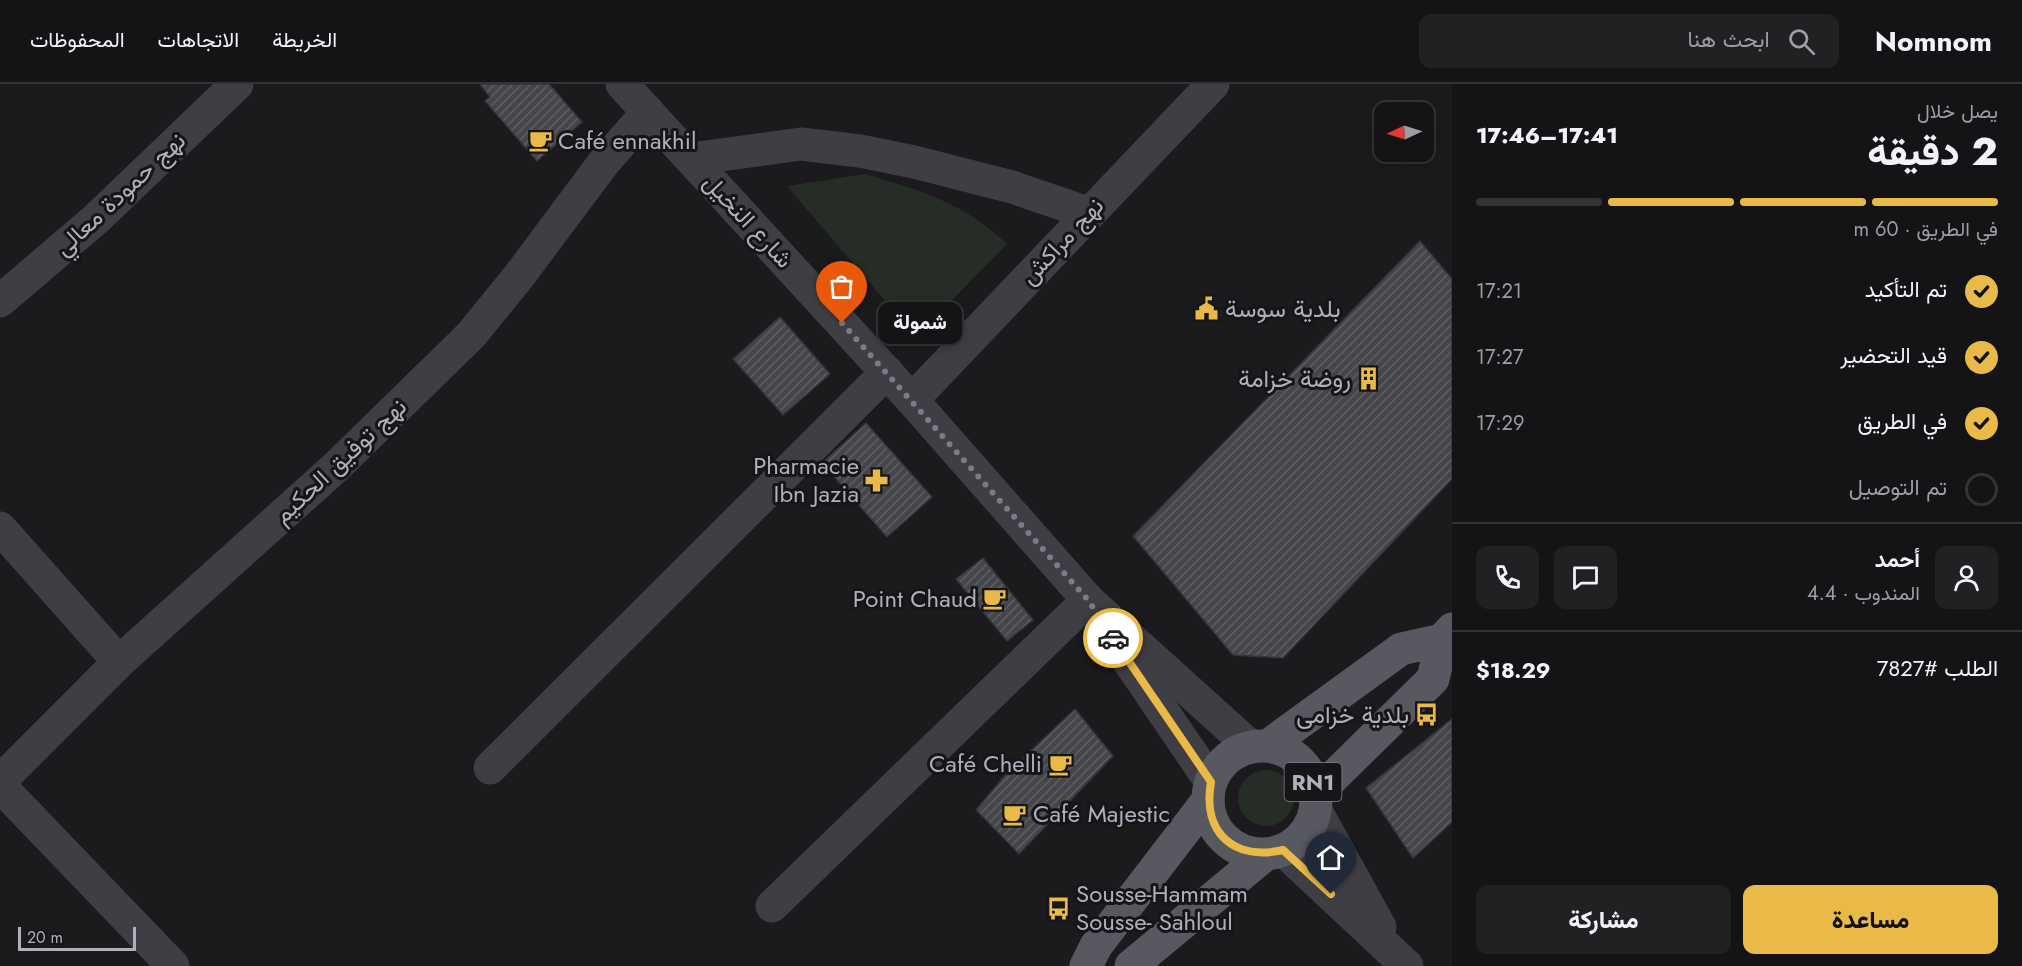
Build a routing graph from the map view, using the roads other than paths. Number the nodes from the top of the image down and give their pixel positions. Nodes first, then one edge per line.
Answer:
1 (237, 84) edge
2 (622, 84) edge
3 (1213, 84) edge
4 (648, 112) junction
5 (691, 159) junction
6 (1088, 213) junction
7 (0, 301) edge
8 (887, 372) junction
9 (912, 400) junction
10 (0, 528) edge
11 (1088, 600) junction
12 (1447, 634) edge
13 (119, 662) junction
14 (1260, 746) junction
15 (490, 768) dead end
16 (0, 781) edge
17 (0, 786) edge
18 (1209, 791) junction
19 (1316, 802) junction
20 (1275, 852) junction
21 (772, 906) dead end
22 (1401, 959) edge
23 (173, 966) edge
24 (1086, 966) edge
25 (1131, 966) edge

1 - 7 street, نهج حمودة معالي
2 - 4 street, شارع النخيل
3 - 6 street, نهج مراكش
4 - 5 street, شارع النخيل
4 - 13 street, نهج توفيق الحكيم
5 - 6 street
5 - 8 street, شارع النخيل
6 - 9 street, نهج مراكش
8 - 9 street, شارع النخيل
8 - 15 street
9 - 11 street, شارع النخيل
10 - 13 street
11 - 14 street
11 - 18 street
11 - 21 street
12 - 14 main road, RN1
12 - 19 main road, RN1
13 - 16 street, نهج توفيق الحكيم
14 - 18 main road, RN1
14 - 19 main road, RN1
17 - 23 street
18 - 20 main road
18 - 24 main road, RN1
19 - 20 main road, RN1
19 - 22 street
20 - 22 street
20 - 25 main road, RN1

